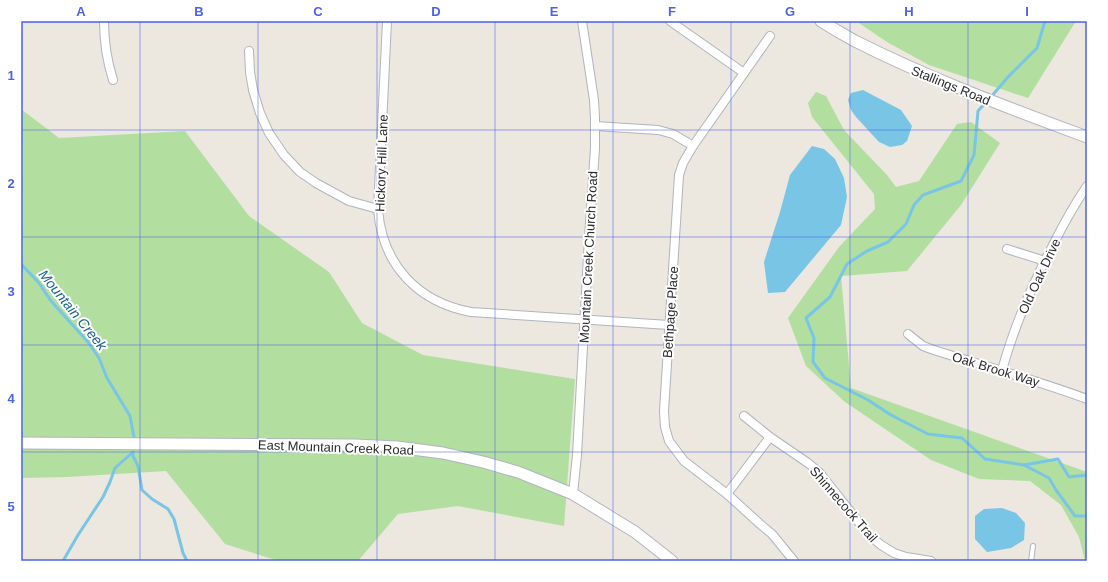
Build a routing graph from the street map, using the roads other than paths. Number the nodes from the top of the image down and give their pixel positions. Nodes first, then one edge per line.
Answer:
1 (104, 21) edge
2 (387, 21) edge
3 (582, 21) edge
4 (670, 21) edge
5 (821, 21) edge
6 (770, 36) dead end
7 (249, 51) dead end
8 (744, 73) junction
9 (113, 80) dead end
10 (595, 126) junction
11 (1087, 137) edge
12 (693, 146) junction
13 (1087, 186) edge
14 (378, 209) junction
15 (1007, 249) dead end
16 (1044, 261) junction
17 (584, 320) junction
18 (669, 325) junction
19 (908, 334) dead end
20 (1002, 370) junction
21 (1087, 399) edge
22 (744, 416) dead end
23 (770, 437) junction
24 (21, 444) edge
25 (573, 494) junction
26 (727, 494) junction
27 (1032, 546) dead end
28 (672, 561) edge
29 (794, 561) edge
30 (931, 561) edge
31 (1031, 561) edge

1 - 9 street
2 - 14 street, Hickory Hill Lane
3 - 10 street, Mountain Creek Church Road
4 - 8 street
5 - 11 main road, Stallings Road
6 - 8 street, Bethpage Place
7 - 14 street
8 - 12 street, Bethpage Place
10 - 12 street
10 - 17 street, Mountain Creek Church Road
12 - 18 street, Bethpage Place
13 - 16 street, Old Oak Drive
14 - 17 street, Hickory Hill Lane
15 - 16 street
16 - 20 street, Old Oak Drive
17 - 18 street, Hickory Hill Lane
17 - 25 street, Mountain Creek Church Road
18 - 26 street, Bethpage Place
19 - 20 street, Oak Brook Way
20 - 21 street, Oak Brook Way
22 - 23 street, Shinnecock Trail
23 - 26 street
23 - 30 street, Shinnecock Trail
24 - 25 main road, East Mountain Creek Road
25 - 28 main road, East Mountain Creek Road
26 - 29 street, Bethpage Place
27 - 31 lane

